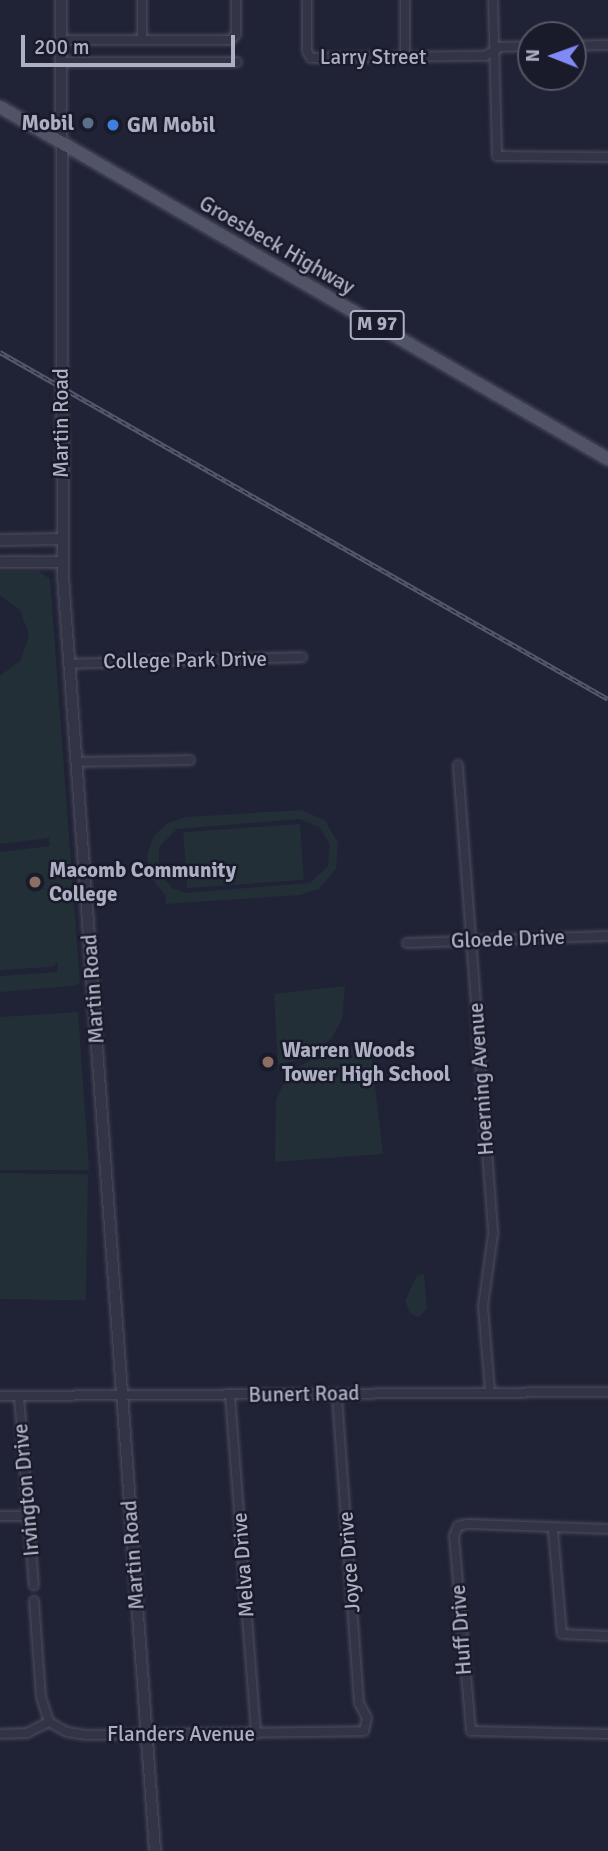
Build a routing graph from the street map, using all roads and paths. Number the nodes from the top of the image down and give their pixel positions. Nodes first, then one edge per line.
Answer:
1 (61, 0) edge
2 (142, 0) edge
3 (236, 0) edge
4 (307, 0) edge
5 (405, 0) edge
6 (493, 0) edge
7 (62, 40) junction
8 (142, 40) junction
9 (608, 45) edge
10 (517, 46) edge
11 (587, 46) edge
12 (493, 51) junction
13 (405, 57) junction
14 (62, 62) junction
15 (237, 62) dead end
16 (0, 107) edge
17 (62, 143) junction
18 (608, 157) edge
19 (608, 459) edge
20 (62, 539) junction
21 (0, 540) edge
22 (0, 562) edge
23 (62, 562) junction
24 (302, 657) dead end
25 (68, 664) junction
26 (190, 760) dead end
27 (76, 762) junction
28 (458, 765) dead end
29 (608, 936) edge
30 (471, 939) junction
31 (407, 943) dead end
32 (490, 1392) junction
33 (608, 1392) edge
34 (337, 1394) junction
35 (230, 1395) junction
36 (0, 1396) edge
37 (19, 1396) junction
38 (122, 1397) junction
39 (0, 1516) edge
40 (28, 1516) junction
41 (553, 1530) junction
42 (608, 1530) edge
43 (34, 1585) dead end
44 (34, 1601) dead end
45 (608, 1636) edge
46 (49, 1722) junction
47 (366, 1728) joint
48 (0, 1734) edge
49 (146, 1734) junction
50 (256, 1734) junction
51 (608, 1734) edge
52 (155, 1851) edge

1 - 7 street, Martin Road
2 - 8 street
3 - 8 street
4 - 13 street, Larry Street
5 - 13 street
6 - 12 street
7 - 8 street
7 - 14 street, Martin Road
9 - 11 street
10 - 12 street, Larry Street
12 - 13 street, Larry Street
12 - 18 street
14 - 15 street
14 - 17 street, Martin Road
16 - 17 main road, Groesbeck Highway / M 97
17 - 19 main road, Groesbeck Highway / M 97
17 - 20 street, Martin Road
20 - 21 street
20 - 23 street, Martin Road
22 - 23 street
23 - 25 street, Martin Road
24 - 25 street, College Park Drive
25 - 27 street, Martin Road
26 - 27 street
27 - 38 street, Martin Road
28 - 30 street, Hoerning Avenue
29 - 30 street, Gloede Drive
30 - 31 street, Gloede Drive
30 - 32 street, Hoerning Avenue
32 - 33 street, Bunert Road
32 - 34 street, Bunert Road
34 - 35 street, Bunert Road
34 - 47 street, Joyce Drive
35 - 38 street, Bunert Road
35 - 50 street, Melva Drive
36 - 37 street, Bunert Road
37 - 38 street, Bunert Road
37 - 40 street, Irvington Drive
38 - 49 street, Martin Road
39 - 40 street
40 - 43 street, Irvington Drive
41 - 42 street
41 - 45 street
41 - 51 street, Huff Drive
44 - 46 street
46 - 48 street
46 - 49 street, Flanders Avenue
47 - 50 street, Flanders Avenue
49 - 50 street, Flanders Avenue
49 - 52 street, Martin Road

